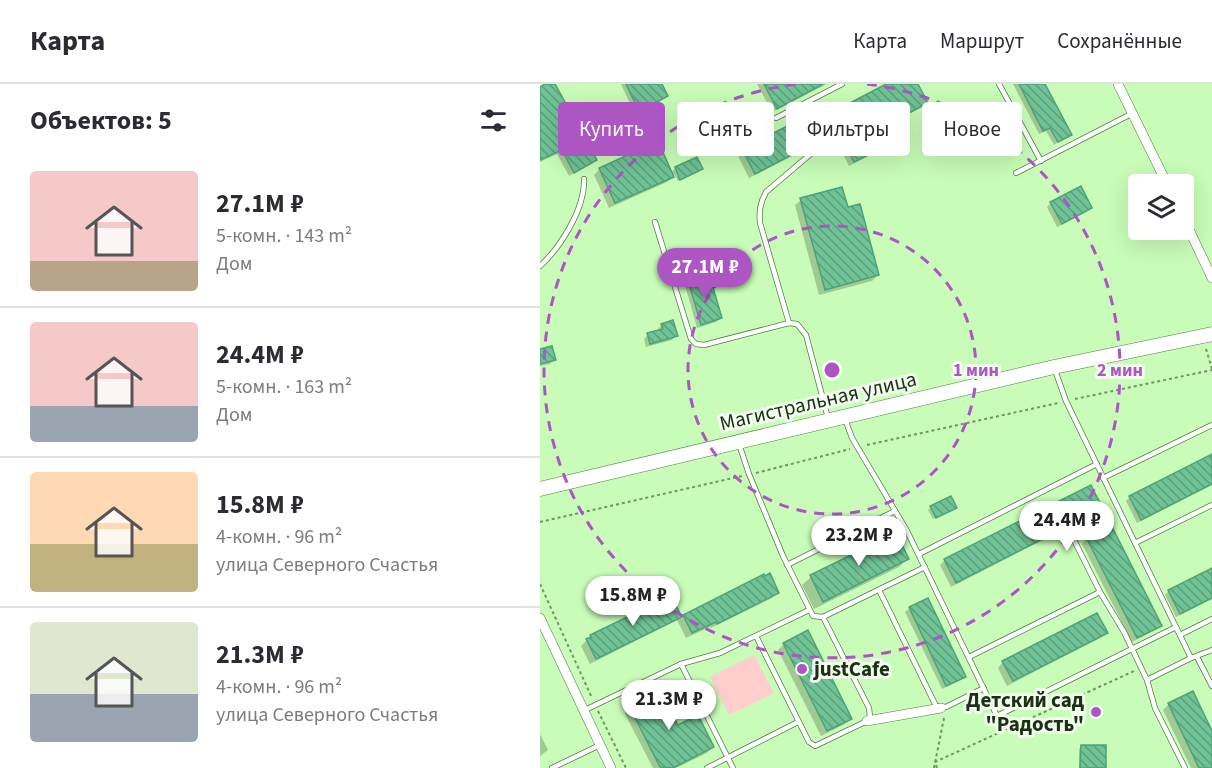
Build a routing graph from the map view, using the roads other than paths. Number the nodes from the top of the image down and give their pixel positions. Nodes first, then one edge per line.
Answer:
1 (842, 84) edge
2 (999, 84) edge
3 (1118, 84) edge
4 (1132, 113) junction
5 (776, 118) dead end
6 (808, 156) edge
7 (1041, 161) junction
8 (1016, 173) dead end
9 (1162, 174) edge
10 (585, 179) dead end
11 (655, 222) dead end
12 (1194, 240) edge
13 (540, 266) edge
14 (1212, 278) edge
15 (789, 323) junction
16 (1212, 334) edge
17 (1054, 367) junction
18 (844, 417) junction
19 (829, 420) junction
20 (1212, 425) edge
21 (738, 442) junction
22 (1097, 465) junction
23 (1103, 477) junction
24 (540, 489) edge
25 (1212, 505) edge
26 (895, 511) junction
27 (1072, 536) dead end
28 (1135, 543) junction
29 (919, 554) junction
30 (787, 565) junction
31 (925, 567) junction
32 (879, 590) junction
33 (1100, 591) junction
34 (809, 610) junction
35 (823, 617) junction
36 (540, 618) edge
37 (1212, 619) edge
38 (1176, 627) junction
39 (1180, 635) junction
40 (756, 636) junction
41 (1132, 649) junction
42 (1212, 650) edge
43 (969, 657) junction
44 (1197, 657) junction
45 (1191, 658) junction
46 (681, 664) junction
47 (1147, 680) junction
48 (1212, 686) edge
49 (984, 688) junction
50 (944, 707) junction
51 (584, 711) junction
52 (867, 721) junction
53 (798, 722) junction
54 (600, 745) junction
55 (728, 758) junction
56 (552, 768) edge
57 (611, 768) edge
58 (706, 768) edge
59 (733, 768) edge
60 (1185, 768) edge

1 - 5 lane
2 - 7 lane
3 - 4 street
4 - 7 lane
4 - 9 street
6 - 15 lane
7 - 8 lane
10 - 13 lane
11 - 15 lane
12 - 14 street
15 - 19 lane
16 - 17 main road, Магистральная улица
17 - 18 main road, Магистральная улица
17 - 22 lane
18 - 19 main road, Магистральная улица
18 - 26 lane
19 - 21 main road, Магистральная улица
20 - 23 lane
21 - 24 main road, Магистральная улица
21 - 30 lane
22 - 23 lane
22 - 29 lane
23 - 28 lane
25 - 28 lane
26 - 29 lane
26 - 30 lane
27 - 33 lane
28 - 38 lane
29 - 31 lane
30 - 34 lane
31 - 32 lane
31 - 43 lane
32 - 35 lane
32 - 50 lane
33 - 41 lane
33 - 43 lane
34 - 35 lane
34 - 40 lane
35 - 52 lane
36 - 51 street
37 - 39 lane
38 - 39 lane
38 - 41 lane
39 - 45 lane
40 - 46 lane
40 - 53 lane
41 - 47 lane
41 - 49 lane
42 - 44 lane
43 - 49 lane
44 - 45 lane
44 - 48 lane
45 - 47 lane
46 - 51 lane
46 - 55 lane
47 - 60 lane
49 - 50 lane
50 - 52 street
51 - 54 street
52 - 53 lane
53 - 55 lane
54 - 56 lane
54 - 57 street
55 - 58 lane
55 - 59 lane

